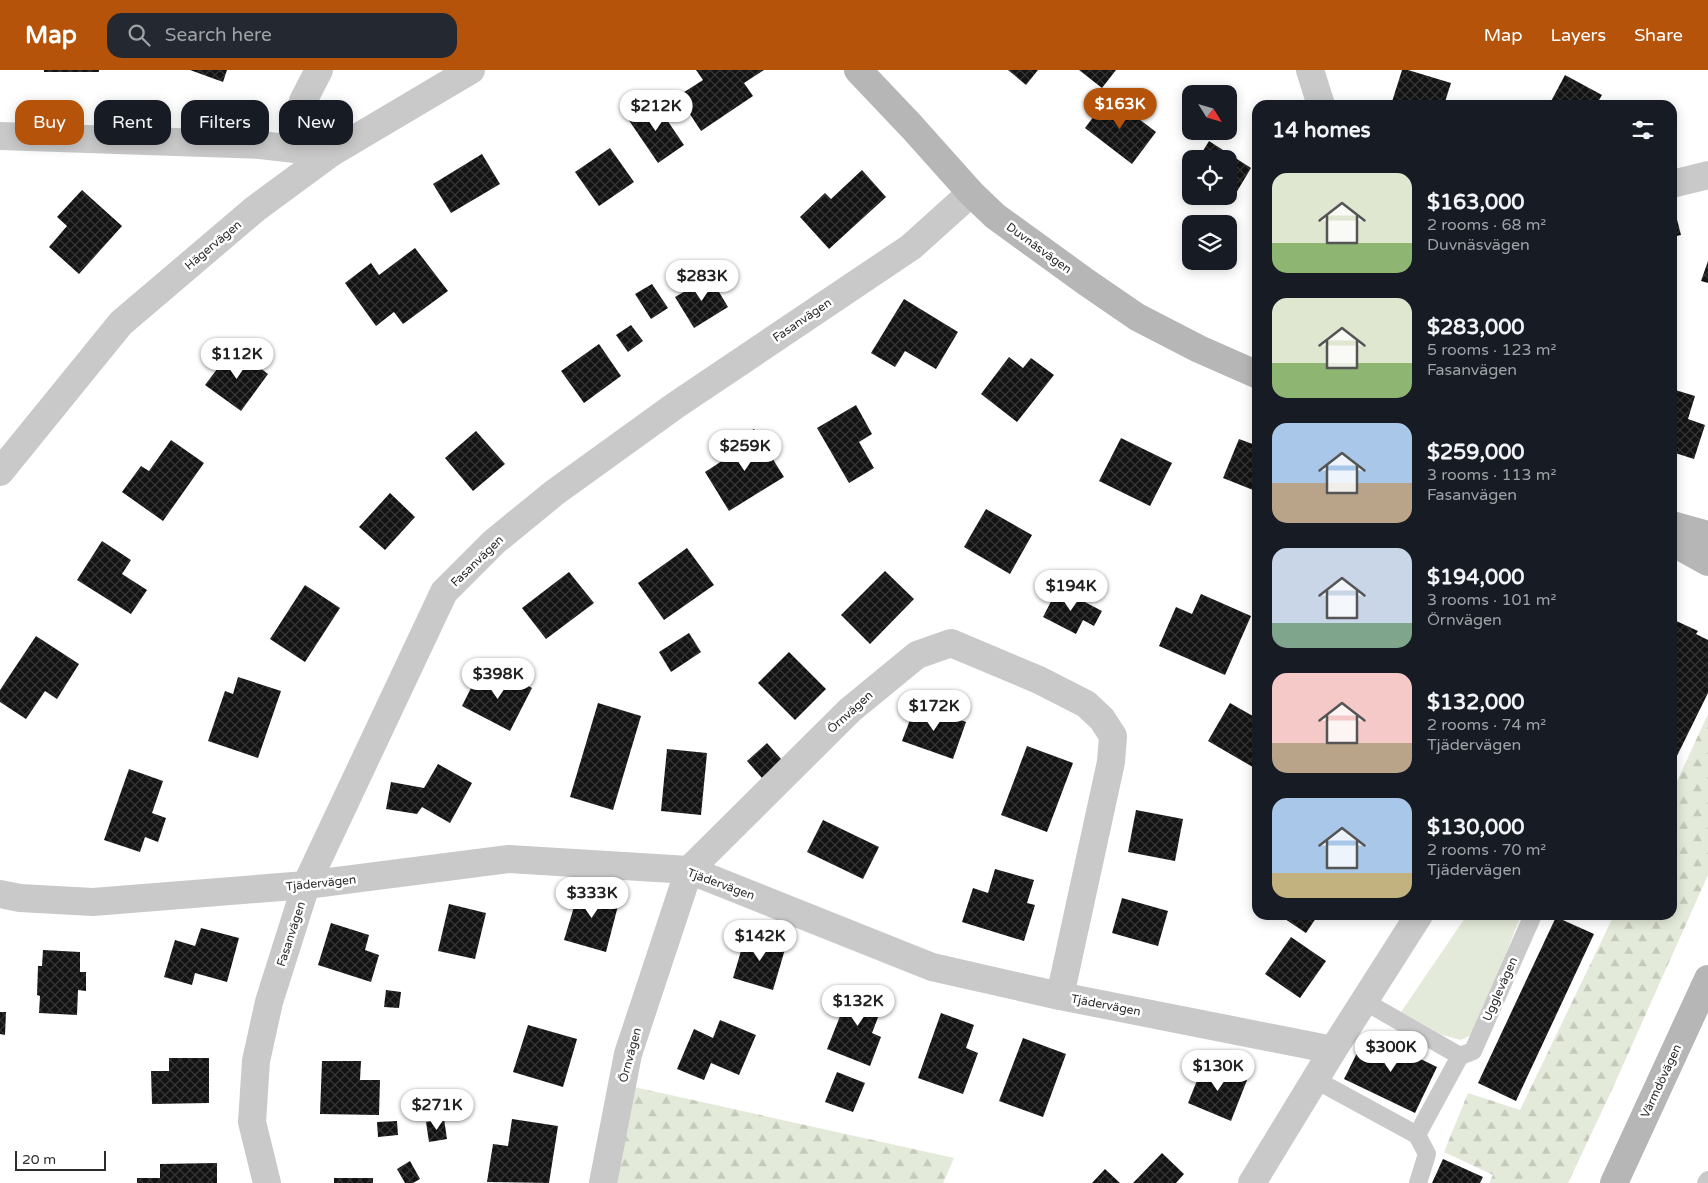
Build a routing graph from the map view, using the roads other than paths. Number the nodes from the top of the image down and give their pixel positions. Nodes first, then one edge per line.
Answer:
1 (319, 70) edge
2 (471, 70) edge
3 (858, 70) edge
4 (1310, 70) edge
5 (1319, 100) edge
6 (0, 136) edge
7 (289, 148) junction
8 (331, 153) junction
9 (1708, 175) edge
10 (1677, 183) edge
11 (971, 194) junction
12 (1252, 372) edge
13 (0, 472) edge
14 (1677, 526) edge
15 (1708, 535) edge
16 (1677, 545) edge
17 (1708, 562) edge
18 (690, 870) junction
19 (306, 885) junction
20 (0, 894) edge
21 (1416, 920) edge
22 (1531, 920) edge
23 (1708, 979) edge
24 (1060, 996) junction
25 (1364, 1001) junction
26 (1334, 1050) junction
27 (1460, 1056) junction
28 (1316, 1080) junction
29 (1417, 1135) junction
30 (1255, 1182) edge
31 (268, 1183) edge
32 (603, 1183) edge
33 (1418, 1183) edge
34 (1614, 1183) edge

1 - 7 street
2 - 8 street, Hägervägen
3 - 11 street, Duvnäsvägen
4 - 5 street
6 - 7 street
7 - 8 street
8 - 13 street, Hägervägen
9 - 10 street
11 - 12 street, Duvnäsvägen
11 - 19 street, Fasanvägen
14 - 15 street
16 - 17 street
18 - 19 street, Tjädervägen
18 - 24 street, Tjädervägen
18 - 24 street, Örnvägen
18 - 32 street, Örnvägen
19 - 20 street, Tjädervägen
19 - 31 street, Fasanvägen
21 - 25 street
22 - 27 lane, Ugglevägen
23 - 34 street, Värmdövägen
24 - 26 street, Tjädervägen
25 - 26 street
25 - 27 lane
26 - 28 street
27 - 29 lane, Ugglevägen
28 - 29 lane
28 - 30 street
29 - 33 lane

